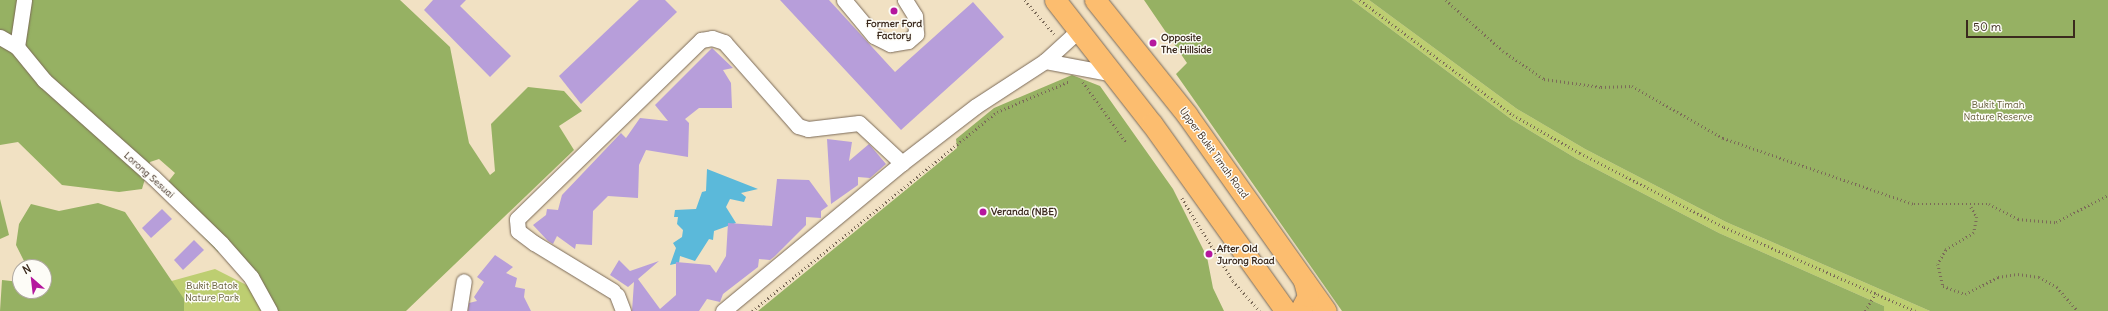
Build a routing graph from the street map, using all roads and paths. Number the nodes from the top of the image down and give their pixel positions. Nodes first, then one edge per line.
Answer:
1 (24, 0) edge
2 (844, 0) edge
3 (905, 0) edge
4 (1025, 0) edge
5 (1055, 0) edge
6 (1095, 0) edge
7 (1360, 0) edge
8 (1446, 0) edge
9 (1080, 29) junction
10 (0, 37) edge
11 (1063, 44) junction
12 (17, 47) junction
13 (1045, 61) junction
14 (1114, 74) junction
15 (1079, 77) dead end
16 (1072, 80) dead end
17 (1126, 142) dead end
18 (902, 164) junction
19 (1177, 192) dead end
20 (2108, 195) edge
21 (1971, 207) junction
22 (464, 281) dead end
23 (1304, 281) junction
24 (1876, 293) junction
25 (270, 311) edge
26 (459, 311) edge
27 (623, 311) edge
28 (723, 311) edge
29 (752, 311) edge
30 (1260, 311) edge
31 (1286, 311) edge
32 (1300, 311) edge
33 (1326, 311) edge
34 (1865, 311) edge
35 (1915, 311) edge
36 (2078, 311) edge

1 - 12 street
2 - 3 street
4 - 11 path
5 - 9 highway
6 - 23 highway, Upper Bukit Timah Road
7 - 24 path
8 - 21 path
9 - 11 street
9 - 14 highway
10 - 12 street, Lorong Sesuai
11 - 13 street
12 - 25 street, Lorong Sesuai
13 - 14 street
13 - 18 street
14 - 31 highway
15 - 17 path
16 - 29 path
18 - 27 street
18 - 28 street
19 - 30 path
20 - 21 path
21 - 36 path
22 - 26 street
23 - 32 highway
23 - 33 highway, Upper Bukit Timah Road
24 - 34 path
24 - 35 path

